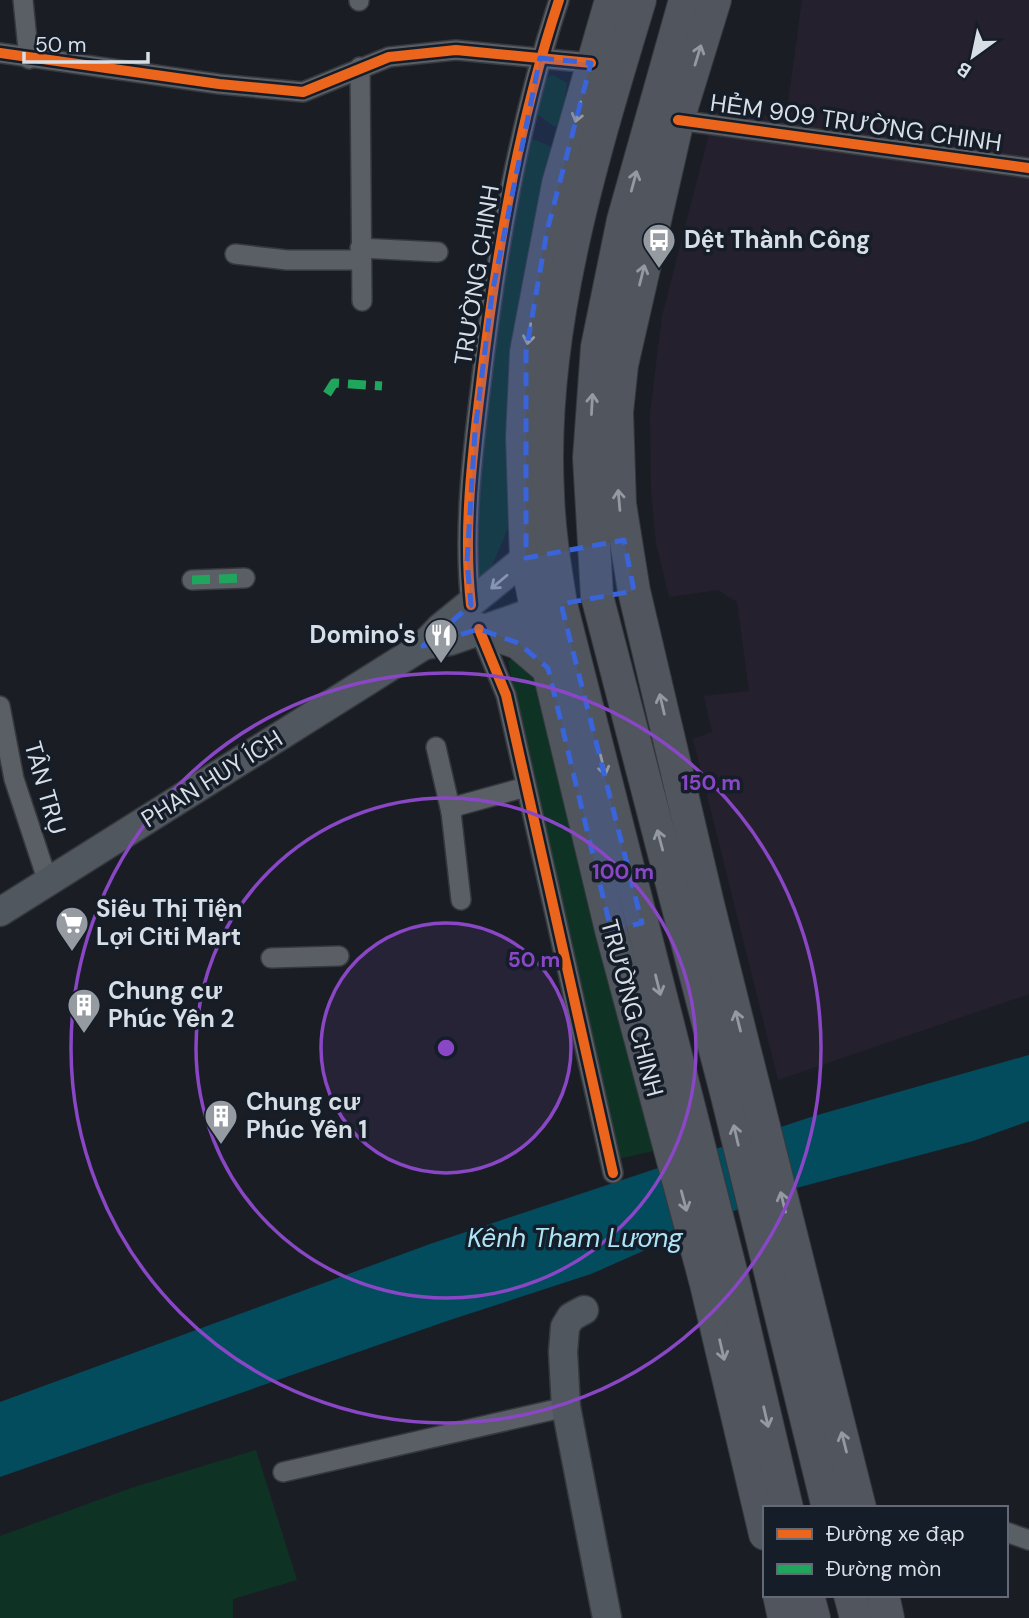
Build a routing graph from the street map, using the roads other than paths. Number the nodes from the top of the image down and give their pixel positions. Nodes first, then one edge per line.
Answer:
1 (23, 0) edge
2 (559, 0) edge
3 (611, 0) edge
4 (640, 0) edge
5 (685, 0) edge
6 (715, 0) edge
7 (0, 53) edge
8 (540, 58) junction
9 (29, 59) junction
10 (591, 63) junction
11 (360, 67) junction
12 (678, 120) junction
13 (1029, 168) edge
14 (438, 252) dead end
15 (235, 254) dead end
16 (360, 254) junction
17 (362, 301) dead end
18 (624, 541) junction
19 (593, 545) junction
20 (540, 555) junction
21 (245, 578) dead end
22 (192, 580) dead end
23 (634, 592) junction
24 (597, 596) junction
25 (548, 607) junction
26 (475, 617) junction
27 (548, 668) junction
28 (0, 706) edge
29 (590, 715) junction
30 (436, 747) dead end
31 (526, 787) junction
32 (451, 812) junction
33 (48, 882) junction
34 (461, 900) dead end
35 (0, 912) edge
36 (695, 912) junction
37 (642, 923) junction
38 (611, 930) junction
39 (339, 956) dead end
40 (271, 958) dead end
41 (741, 1092) junction
42 (674, 1108) junction
43 (613, 1173) dead end
44 (720, 1282) junction
45 (584, 1310) dead end
46 (566, 1407) junction
47 (283, 1472) dead end
48 (787, 1506) edge
49 (827, 1506) edge
50 (859, 1506) edge
51 (763, 1523) edge
52 (1008, 1533) edge
53 (1029, 1540) edge
54 (779, 1597) edge
55 (809, 1597) edge
56 (851, 1597) edge
57 (883, 1597) edge
58 (607, 1618) edge
59 (784, 1618) edge
60 (814, 1618) edge
61 (856, 1618) edge
62 (888, 1618) edge

1 - 9 street
2 - 8 street, TRƯỜNG CHINH
3 - 10 main road, TRƯỜNG CHINH
4 - 20 main road, TRƯỜNG CHINH
19 -> 5 main road
12 -> 6 main road
7 - 9 street
8 - 10 street
8 - 11 street
8 - 26 street, TRƯỜNG CHINH
9 - 11 street
10 -> 20 main road, TRƯỜNG CHINH
11 - 16 street
12 - 13 street, HẺM 909 TRƯỜNG CHINH
18 -> 12 main road
14 - 16 street
15 - 16 street
16 - 17 street
18 - 19 main road
18 - 23 main road
19 - 20 main road
19 - 24 main road
20 - 25 main road, TRƯỜNG CHINH
20 -> 26 main road
21 - 22 street
23 - 24 main road
36 -> 23 main road
24 - 25 main road
36 -> 24 main road
25 - 26 main road
25 - 27 main road, TRƯỜNG CHINH
25 - 29 main road, TRƯỜNG CHINH
26 - 27 main road
26 - 31 street, TRƯỜNG CHINH
26 - 33 main road, PHAN HUY ÍCH
27 - 29 main road
27 - 38 main road, TRƯỜNG CHINH
28 - 33 street, TÂN TRỤ
29 -> 37 main road, TRƯỜNG CHINH
30 - 32 street
31 - 32 street
31 - 43 street, TRƯỜNG CHINH
32 - 34 street
33 - 35 main road, PHAN HUY ÍCH
41 -> 36 main road
37 - 38 main road
37 -> 42 main road, TRƯỜNG CHINH
38 - 42 main road, TRƯỜNG CHINH
39 - 40 street
49 -> 41 main road
50 -> 41 main road
42 -> 44 main road
44 -> 48 main road
44 -> 51 main road
45 - 46 main road
46 - 47 street
46 - 58 main road
52 - 53 street
54 - 59 main road
55 - 60 main road
56 - 61 main road
57 - 62 main road

